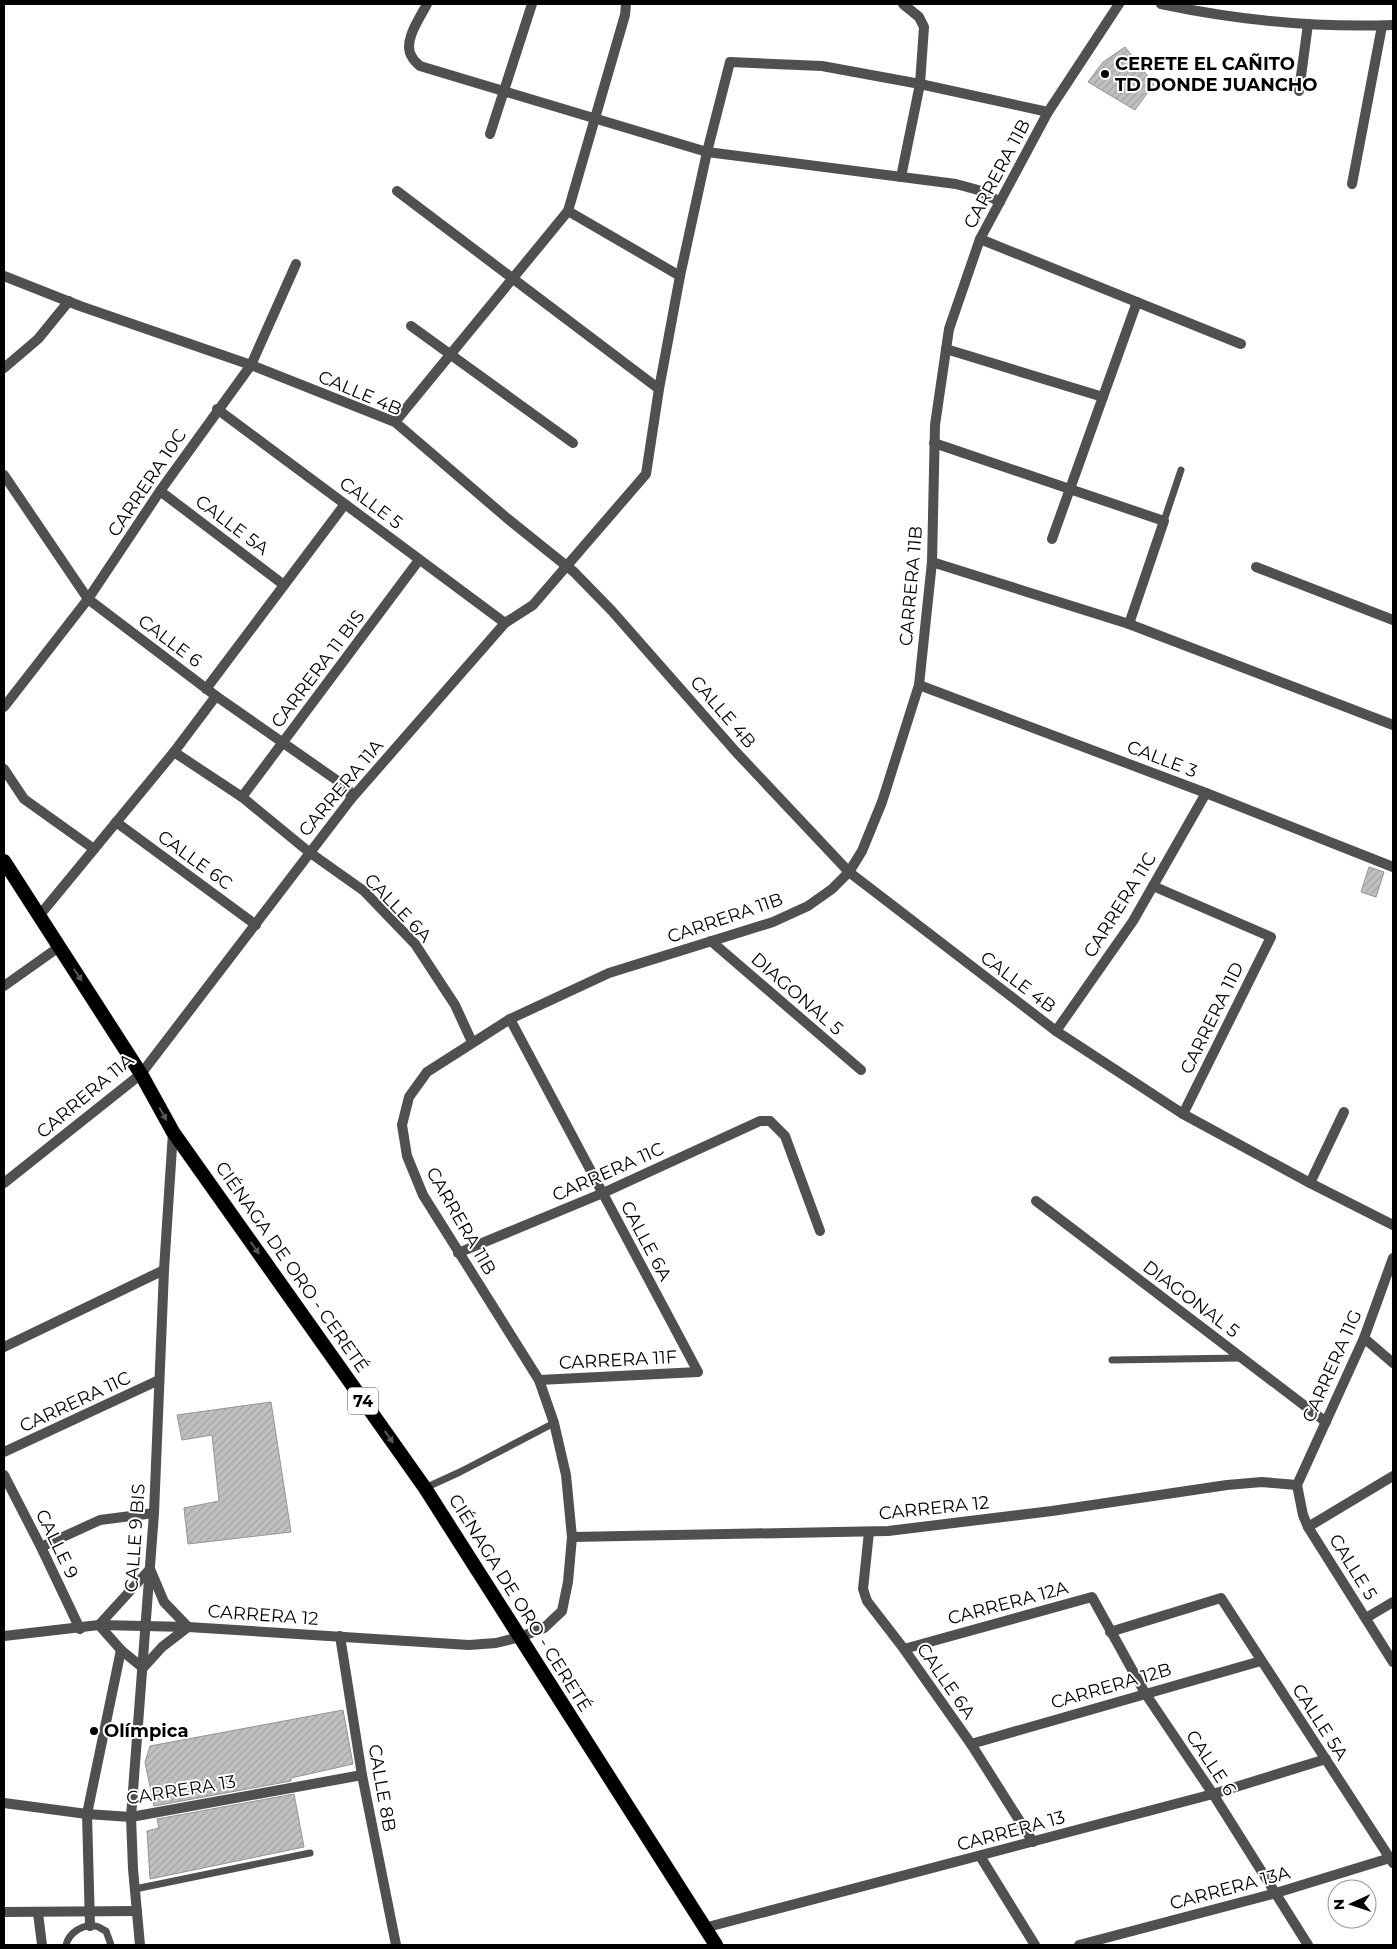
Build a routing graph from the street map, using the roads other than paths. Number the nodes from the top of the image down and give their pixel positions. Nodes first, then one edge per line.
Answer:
1 (427, 4) edge
2 (532, 4) edge
3 (626, 4) edge
4 (904, 4) edge
5 (1119, 4) edge
6 (1161, 4) edge
7 (1308, 24) junction
8 (1388, 26) edge
9 (920, 84) junction
10 (502, 91) junction
11 (1299, 92) dead end
12 (1048, 112) junction
13 (594, 120) junction
14 (490, 134) dead end
15 (707, 152) junction
16 (901, 177) junction
17 (1352, 184) dead end
18 (396, 191) dead end
19 (1000, 202) junction
20 (568, 211) junction
21 (980, 239) junction
22 (296, 264) dead end
23 (4, 276) edge
24 (680, 276) junction
25 (512, 279) junction
26 (69, 301) junction
27 (1137, 302) junction
28 (411, 326) dead end
29 (1241, 344) dead end
30 (946, 349) junction
31 (451, 353) junction
32 (251, 365) junction
33 (4, 368) edge
34 (659, 389) junction
35 (1103, 396) junction
36 (218, 410) junction
37 (395, 422) junction
38 (573, 443) dead end
39 (934, 443) junction
40 (1181, 470) dead end
41 (4, 475) edge
42 (1070, 490) junction
43 (160, 491) junction
44 (345, 504) junction
45 (1164, 521) junction
46 (1052, 539) dead end
47 (419, 560) junction
48 (932, 562) junction
49 (567, 566) junction
50 (1256, 567) dead end
51 (284, 585) junction
52 (88, 600) junction
53 (1393, 620) edge
54 (505, 623) junction
55 (1129, 624) junction
56 (919, 685) junction
57 (206, 689) junction
58 (216, 696) junction
59 (4, 708) edge
60 (1393, 725) edge
61 (282, 743) junction
62 (174, 752) junction
63 (4, 769) edge
64 (1206, 793) junction
65 (242, 797) junction
66 (351, 799) junction
67 (116, 822) junction
68 (94, 849) junction
69 (309, 852) junction
70 (4, 861) edge
71 (1393, 867) edge
72 (849, 872) junction
73 (1153, 886) junction
74 (39, 916) junction
75 (256, 925) junction
76 (711, 942) junction
77 (60, 947) junction
78 (4, 986) edge
79 (510, 1019) junction
80 (1056, 1031) junction
81 (472, 1042) junction
82 (862, 1070) dead end
83 (141, 1074) junction
84 (1344, 1112) dead end
85 (1183, 1114) junction
86 (174, 1132) junction
87 (4, 1183) edge
88 (1310, 1183) junction
89 (603, 1193) junction
90 (1036, 1201) dead end
91 (1393, 1225) edge
92 (820, 1231) dead end
93 (458, 1253) junction
94 (1393, 1258) edge
95 (164, 1270) junction
96 (1364, 1338) junction
97 (4, 1347) edge
98 (1242, 1358) junction
99 (1112, 1360) dead end
100 (1393, 1363) edge
101 (698, 1372) joint
102 (159, 1380) junction
103 (539, 1380) junction
104 (1326, 1422) junction
105 (554, 1423) junction
106 (4, 1452) edge
107 (4, 1475) edge
108 (1393, 1476) edge
109 (1297, 1485) junction
110 (425, 1488) junction
111 (154, 1513) junction
112 (1308, 1527) junction
113 (870, 1532) junction
114 (572, 1537) junction
115 (41, 1547) junction
116 (150, 1569) junction
117 (1092, 1597) joint
118 (1393, 1602) edge
119 (1366, 1618) junction
120 (99, 1625) junction
121 (145, 1626) junction
122 (188, 1627) junction
123 (80, 1628) junction
124 (1110, 1632) junction
125 (4, 1636) edge
126 (340, 1636) junction
127 (520, 1637) junction
128 (904, 1649) junction
129 (122, 1650) junction
130 (1261, 1661) junction
131 (1393, 1662) edge
132 (143, 1668) junction
133 (1145, 1693) junction
134 (971, 1744) junction
135 (1326, 1759) junction
136 (362, 1775) junction
137 (1213, 1794) junction
138 (4, 1803) edge
139 (86, 1814) junction
140 (131, 1817) junction
141 (1033, 1842) junction
142 (310, 1853) dead end
143 (980, 1856) junction
144 (1391, 1861) edge
145 (135, 1889) junction
146 (1276, 1893) junction
147 (137, 1911) junction
148 (4, 1912) edge
149 (90, 1912) junction
150 (38, 1913) junction
151 (90, 1926) junction
152 (704, 1928) junction
153 (42, 1945) edge
154 (66, 1945) edge
155 (111, 1945) edge
156 (140, 1945) edge
157 (396, 1945) edge
158 (716, 1945) edge
159 (1035, 1945) edge
160 (1079, 1945) edge
161 (1308, 1945) edge

1 - 10 street
2 - 10 street
3 - 13 street
4 - 9 street
5 - 12 street, CARRERA 11B
6 - 7 street
7 - 8 street
7 - 11 street
8 - 17 street
9 - 12 street
9 - 15 street, CARRERA 11A
9 - 16 street
10 - 13 street
10 - 14 street
12 - 19 street, CARRERA 11B
13 - 15 street
13 - 20 street
15 - 16 street
15 - 24 street, CARRERA 11A
16 - 19 street
18 - 25 street
19 - 21 street, CARRERA 11B
20 - 24 street
20 - 25 street
21 - 27 street
21 - 30 street, CARRERA 11B
22 - 32 street, CARRERA 10C
23 - 26 street, CALLE 4B
24 - 34 street, CARRERA 11A
25 - 31 street
25 - 34 street
26 - 32 street, CALLE 4B
26 - 33 street
27 - 29 street
27 - 35 street
28 - 31 street
30 - 35 street
30 - 39 street, CARRERA 11B
31 - 37 street
31 - 38 street
32 - 36 street, CARRERA 10C
32 - 37 street, CALLE 4B
34 - 49 street, CARRERA 11A
35 - 42 street
36 - 43 street, CARRERA 10C
36 - 44 street, CALLE 5
37 - 49 street, CALLE 4B
39 - 42 street
39 - 48 street, CARRERA 11B
40 - 45 lane
41 - 52 street, CALLE 6
42 - 45 street
42 - 46 street
43 - 51 street, CALLE 5A
43 - 52 street, CARRERA 10C
44 - 47 street, CALLE 5
44 - 51 street
45 - 55 street
47 - 54 street, CALLE 5
47 - 61 street, CARRERA 11 BIS
48 - 55 street
48 - 56 street, CARRERA 11B
49 - 54 street, CARRERA 11A
49 - 72 street, CALLE 4B
50 - 53 street
51 - 57 street
52 - 57 street, CALLE 6
52 - 59 street, CARRERA 10C
54 - 66 street, CARRERA 11A
55 - 60 street
56 - 64 street, CALLE 3
56 - 72 street, CARRERA 11B
57 - 58 street, CALLE 6
58 - 61 street, CALLE 6
58 - 62 street
61 - 65 street, CARRERA 11 BIS
61 - 66 street, CALLE 6
62 - 65 street, CALLE 6A
62 - 67 street
63 - 68 street
64 - 71 street, CALLE 3
64 - 73 street, CARRERA 11C
65 - 69 street, CALLE 6A
66 - 69 street, CARRERA 11A
67 - 68 street
67 - 75 street, CALLE 6C
68 - 74 street
69 - 75 street, CARRERA 11A
69 - 81 street, CALLE 6A
70 - 74 highway, CIÉNAGA DE ORO - CERETÉ / 74
72 - 76 street, CARRERA 11B
72 - 80 street, CALLE 4B
73 - 80 street, CARRERA 11C
73 - 85 street, CARRERA 11D
74 - 77 highway, CIÉNAGA DE ORO - CERETÉ / 74
75 - 83 street, CARRERA 11A
76 - 79 street, CARRERA 11B
76 - 82 street, DIAGONAL 5
77 - 78 street
77 -> 83 highway, CIÉNAGA DE ORO - CERETÉ / 74
79 - 81 street, CARRERA 11B
79 - 89 street, CALLE 6A
80 - 85 street, CALLE 4B
81 - 93 street, CARRERA 11B
83 -> 86 highway, CIÉNAGA DE ORO - CERETÉ / 74
83 - 87 street, CARRERA 11A
84 - 88 street
85 - 88 street, CALLE 4B
86 - 95 street, CALLE 9 BIS
86 -> 110 highway, CIÉNAGA DE ORO - CERETÉ / 74
88 - 91 street, CALLE 4B
89 - 92 street, CARRERA 11C
89 - 93 street, CARRERA 11C
89 - 101 street, CALLE 6A
90 - 98 street, DIAGONAL 5
93 - 103 street, CARRERA 11B
94 - 96 street, CARRERA 11G
95 - 97 street
95 - 102 street, CALLE 9 BIS
96 - 100 street
96 - 104 street, CARRERA 11G
98 - 99 lane
98 - 104 street, DIAGONAL 5
101 - 103 street, CARRERA 11F
102 - 106 street, CARRERA 11C
102 - 111 street, CALLE 9 BIS
103 - 105 street, CARRERA 11B
104 - 109 street, CARRERA 11G
105 - 110 lane
105 - 114 street, CARRERA 11B
107 - 115 street, CALLE 9
108 - 112 street
109 - 112 street, CALLE 5
109 - 113 street, CARRERA 12
110 - 127 highway, CIÉNAGA DE ORO - CERETÉ / 74
111 - 115 street
111 - 116 street, CALLE 9 BIS
112 - 119 street, CALLE 5
113 - 114 street, CARRERA 12
113 - 128 street, CALLE 6A
114 - 127 street, CARRERA 11B
115 - 123 street, CALLE 9
116 - 120 street
116 - 121 street, CALLE 9 BIS
116 - 122 street
117 - 124 street, CALLE 6
117 - 128 street, CARRERA 12A
118 - 119 street
119 - 131 street, CALLE 5
120 - 121 street, CARRERA 12
120 - 123 street, CARRERA 12
120 - 129 street
121 - 122 street, CARRERA 12
121 - 132 street, CALLE 9 BIS
122 - 126 street, CARRERA 12
122 - 132 street
123 - 125 street, CARRERA 12
124 - 130 street, CALLE 5A
124 - 133 street, CALLE 6
126 - 127 street, CARRERA 12
126 - 136 street, CALLE 8B
127 - 152 highway, CIÉNAGA DE ORO - CERETÉ / 74
128 - 134 street, CALLE 6A
129 - 132 street
129 - 139 street
130 - 133 street, CARRERA 12B
130 - 135 street, CALLE 5A
132 - 140 street, CALLE 9 BIS
133 - 134 street, CARRERA 12B
133 - 137 street, CALLE 6
134 - 141 street, CALLE 6A
135 - 137 street, CARRERA 13
135 - 144 street, CALLE 5A
136 - 140 street, CARRERA 13
136 - 157 street, CALLE 8B
137 - 141 street, CARRERA 13
137 - 146 street, CALLE 6
138 - 139 street, CARRERA 13
139 - 140 street, CARRERA 13
139 - 149 street
140 - 145 street, CALLE 9 BIS
141 - 143 street, CARRERA 13
142 - 145 lane
143 - 152 street, CARRERA 13
143 - 159 street
144 - 146 street, CARRERA 13A
145 - 147 street, CALLE 9 BIS
146 - 160 street, CARRERA 13A
146 - 161 street, CALLE 6
147 - 149 street
147 - 156 street, CALLE 9 BIS
148 - 150 street
149 - 150 street
149 - 151 street
150 - 153 street
151 - 154 lane
151 - 155 lane
152 - 158 highway, CIÉNAGA DE ORO - CERETÉ / 74

